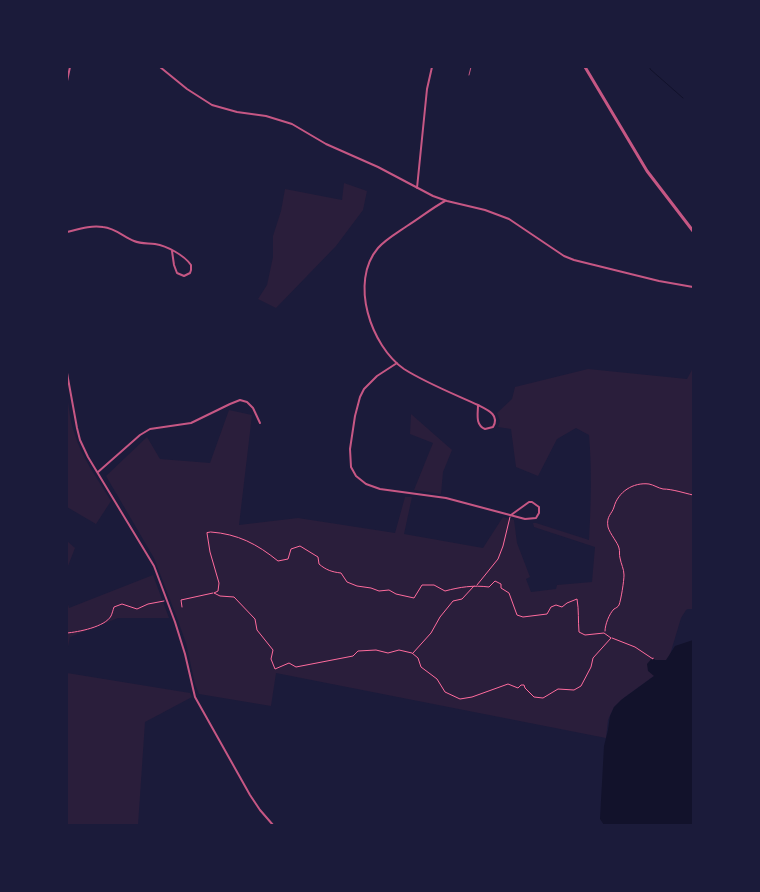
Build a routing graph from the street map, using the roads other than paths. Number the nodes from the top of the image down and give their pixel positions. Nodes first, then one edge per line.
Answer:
1 (70, 67) edge
2 (160, 67) edge
3 (432, 67) edge
4 (471, 67) edge
5 (585, 67) edge
6 (469, 75) dead end
7 (67, 81) edge
8 (417, 188) junction
9 (446, 200) junction
10 (693, 231) edge
11 (67, 232) edge
12 (172, 251) junction
13 (693, 287) edge
14 (397, 363) junction
15 (67, 373) edge
16 (478, 405) junction
17 (260, 423) dead end
18 (98, 472) junction
19 (511, 515) junction
20 (273, 825) edge

1 - 7 street
2 - 8 street
3 - 8 street
4 - 6 lane
5 - 10 street
8 - 9 street
9 - 13 street
9 - 14 street
11 - 12 street
12 - 12 street
14 - 16 street
14 - 19 street
15 - 18 street
16 - 16 street
17 - 18 street
18 - 20 street
19 - 19 street

